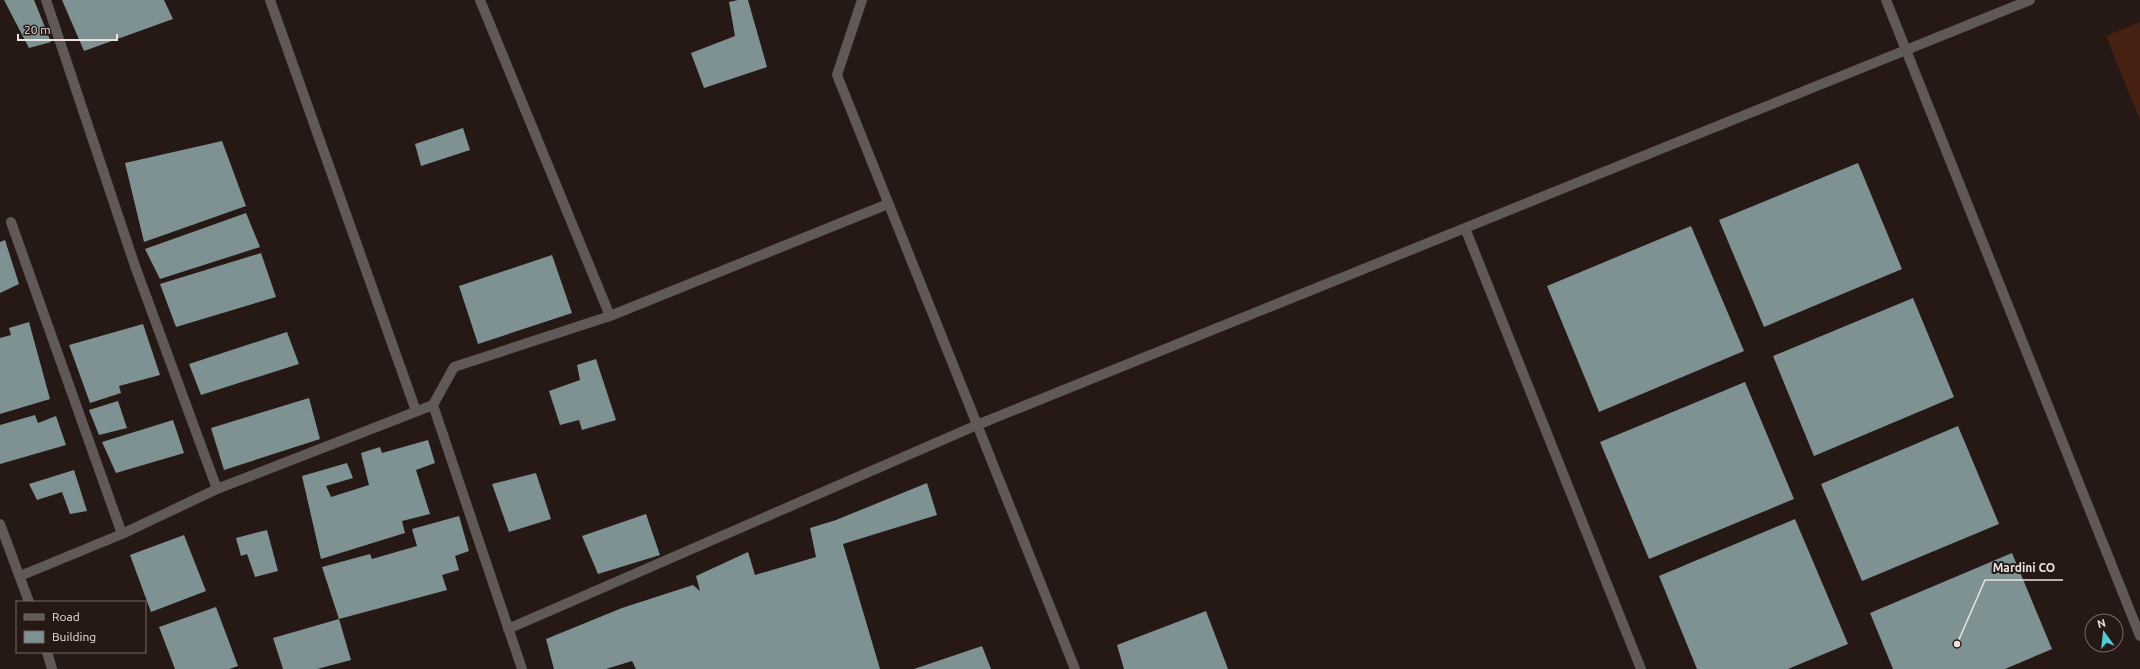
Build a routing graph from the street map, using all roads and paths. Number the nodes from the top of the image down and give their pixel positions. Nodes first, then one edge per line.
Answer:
1 (46, 0) edge
2 (270, 0) edge
3 (480, 0) edge
4 (862, 0) edge
5 (1886, 0) edge
6 (2030, 0) edge
7 (1906, 50) junction
8 (888, 204) junction
9 (11, 222) dead end
10 (1466, 228) junction
11 (610, 316) junction
12 (433, 404) junction
13 (416, 411) junction
14 (977, 425) junction
15 (217, 489) junction
16 (0, 524) edge
17 (122, 534) junction
18 (20, 576) junction
19 (29, 601) edge
20 (508, 629) junction
21 (2140, 636) edge
22 (46, 653) edge
23 (52, 669) edge
24 (522, 669) edge
25 (1075, 669) edge
26 (1641, 669) edge

1 - 15 street
2 - 13 street
3 - 11 street
4 - 8 street
5 - 7 street
6 - 7 street
7 - 10 street
7 - 21 street
8 - 11 street
8 - 14 street
9 - 17 street
10 - 14 street
10 - 26 street
11 - 12 street
12 - 13 street
12 - 20 street
13 - 15 street
14 - 20 street
14 - 25 street
15 - 17 street
16 - 18 street
17 - 18 street
18 - 19 street
20 - 24 street
22 - 23 street

